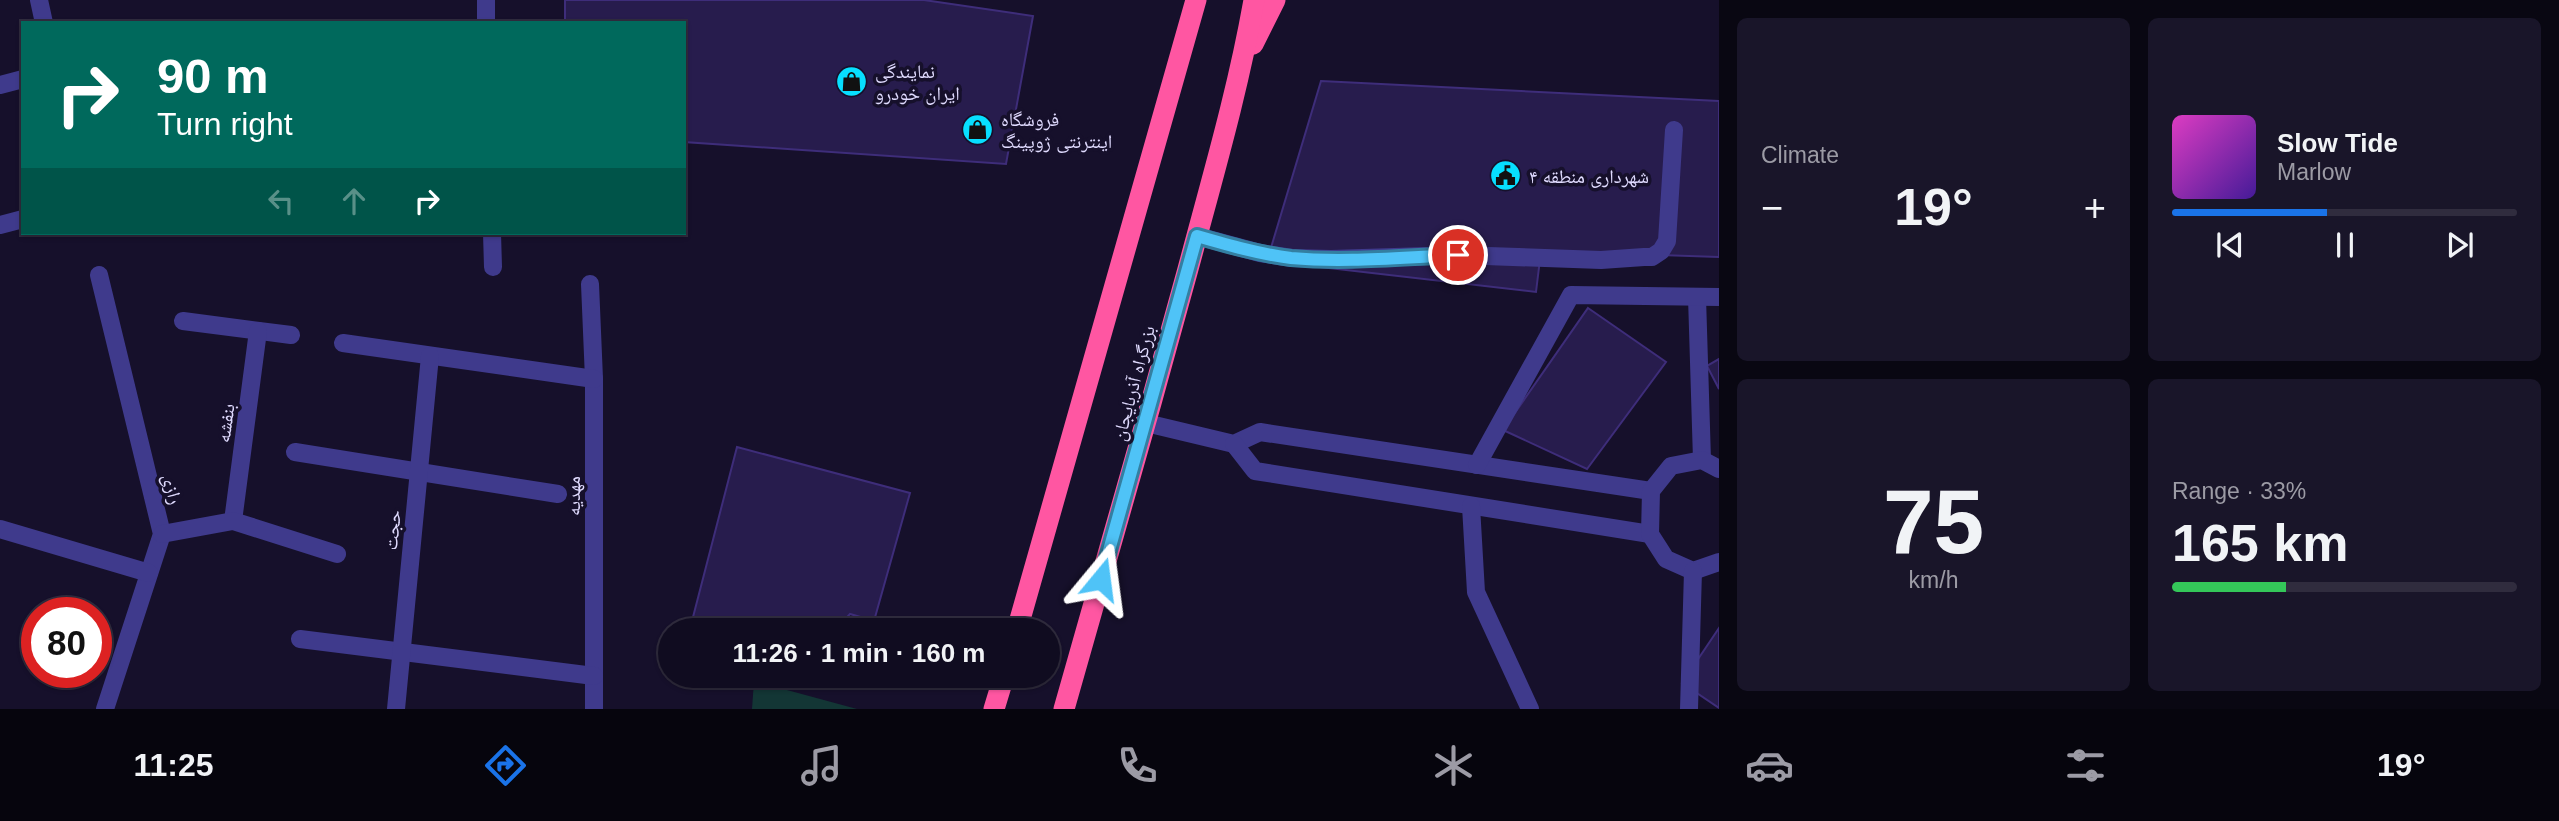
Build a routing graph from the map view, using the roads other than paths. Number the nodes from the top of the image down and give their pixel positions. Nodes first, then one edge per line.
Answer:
1 (39, 0) edge
2 (486, 0) edge
3 (1185, 0) edge
4 (1196, 0) edge
5 (1254, 0) edge
6 (1275, 0) edge
7 (44, 21) edge
8 (486, 21) edge
9 (1181, 46) junction
10 (1242, 68) junction
11 (21, 80) edge
12 (0, 85) edge
13 (1674, 130) dead end
14 (21, 220) edge
15 (0, 225) edge
16 (492, 235) edge
17 (1197, 236) junction
18 (493, 267) dead end
19 (99, 275) dead end
20 (590, 284) dead end
21 (1697, 297) junction
22 (1719, 297) edge
23 (183, 321) dead end
24 (258, 331) junction
25 (291, 335) dead end
26 (343, 343) dead end
27 (430, 356) junction
28 (594, 379) junction
29 (1146, 423) junction
30 (1234, 444) junction
31 (295, 452) dead end
32 (1702, 460) junction
33 (1477, 465) junction
34 (1719, 469) edge
35 (419, 472) junction
36 (1651, 491) junction
37 (558, 494) dead end
38 (1471, 506) junction
39 (233, 521) junction
40 (0, 529) edge
41 (162, 534) junction
42 (1650, 534) junction
43 (337, 554) dead end
44 (1719, 562) edge
45 (1693, 570) junction
46 (149, 573) junction
47 (1020, 618) edge
48 (300, 639) dead end
49 (401, 653) junction
50 (594, 676) junction
51 (1000, 688) edge
52 (105, 709) edge
53 (396, 709) edge
54 (594, 709) edge
55 (994, 709) edge
56 (1064, 709) edge
57 (1530, 709) edge
58 (1689, 709) edge

1 - 7 street
2 - 8 street
3 - 9 highway
4 - 9 highway
5 - 10 highway, بزرگراه آذربایجان
6 - 10 highway, بزرگراه آذربایجان
9 - 47 highway
10 - 17 highway, بزرگراه آذربایجان
11 - 12 street
13 - 17 street
14 - 15 street
16 - 18 street
17 - 29 highway, بزرگراه آذربایجان
19 - 41 street, رازی
20 - 28 street, مهدیه
21 - 22 street
21 - 32 street
21 - 33 street
23 - 24 street
24 - 25 street
24 - 39 street, بنفشه
26 - 27 street
27 - 28 street
27 - 35 street, حجت
28 - 50 street, مهدیه
29 - 30 street
29 - 56 highway, بزرگراه آذربایجان
30 - 33 street
30 - 38 street
31 - 35 street
32 - 34 street
32 - 36 street
33 - 36 street
35 - 37 street
35 - 49 street, حجت
36 - 42 street
38 - 42 street
38 - 57 street
39 - 41 street
39 - 43 street
40 - 46 street
41 - 46 street, رازی
42 - 45 street
44 - 45 street
45 - 58 street
46 - 52 street, رازی
48 - 49 street
49 - 50 street
49 - 53 street, حجت
50 - 54 street, مهدیه
51 - 55 highway

